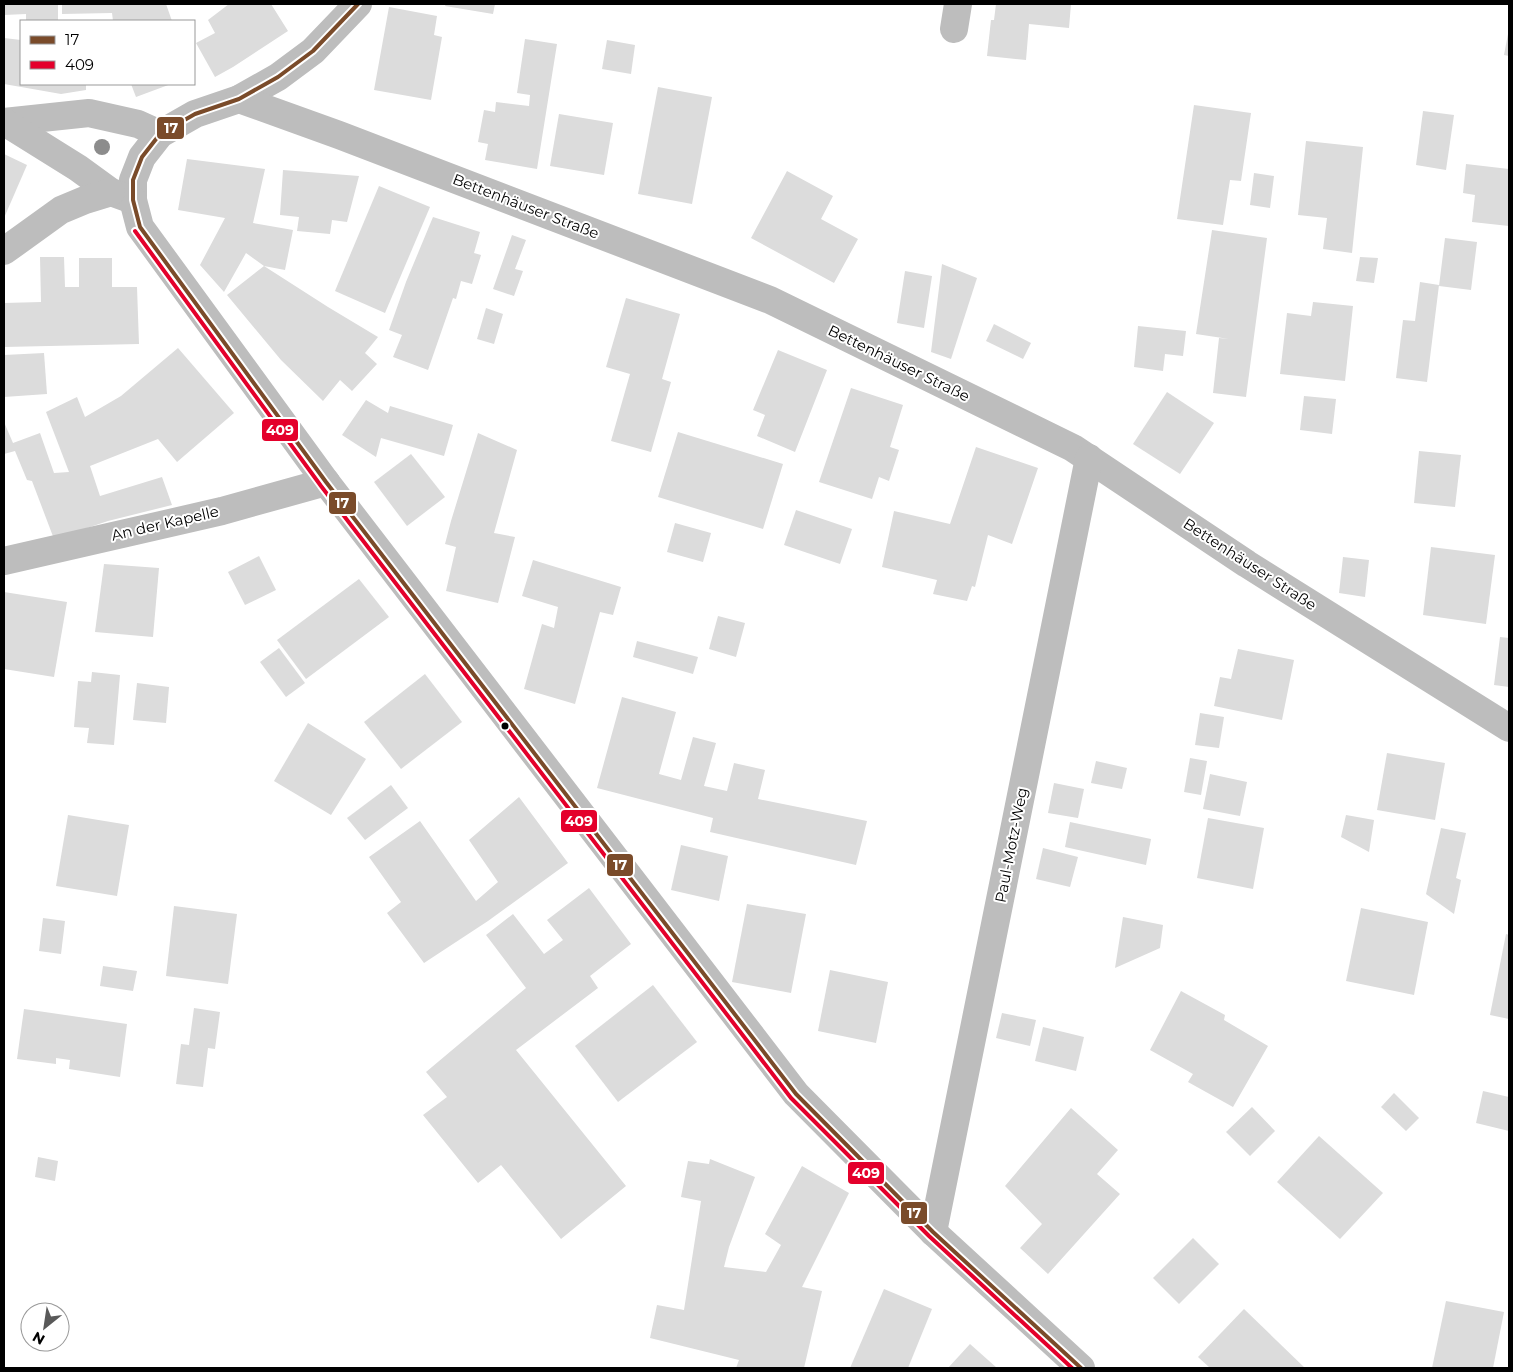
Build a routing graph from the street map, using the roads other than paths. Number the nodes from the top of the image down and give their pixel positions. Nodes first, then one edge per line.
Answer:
1 (358, 4) edge
2 (239, 99) junction
3 (5, 123) edge
4 (160, 134) junction
5 (122, 196) junction
6 (4, 251) edge
7 (1089, 458) junction
8 (326, 482) junction
9 (4, 560) edge
10 (1509, 728) edge
11 (933, 1232) junction
12 (1081, 1368) edge

1 - 2 street
2 - 4 street
2 - 7 street, Bettenhäuser Straße
3 - 4 street
3 - 5 street
4 - 5 street
5 - 6 street
5 - 8 street
7 - 10 street, Bettenhäuser Straße
7 - 11 street, Paul-Motz-Weg
8 - 9 street, An der Kapelle
8 - 11 street
11 - 12 street

